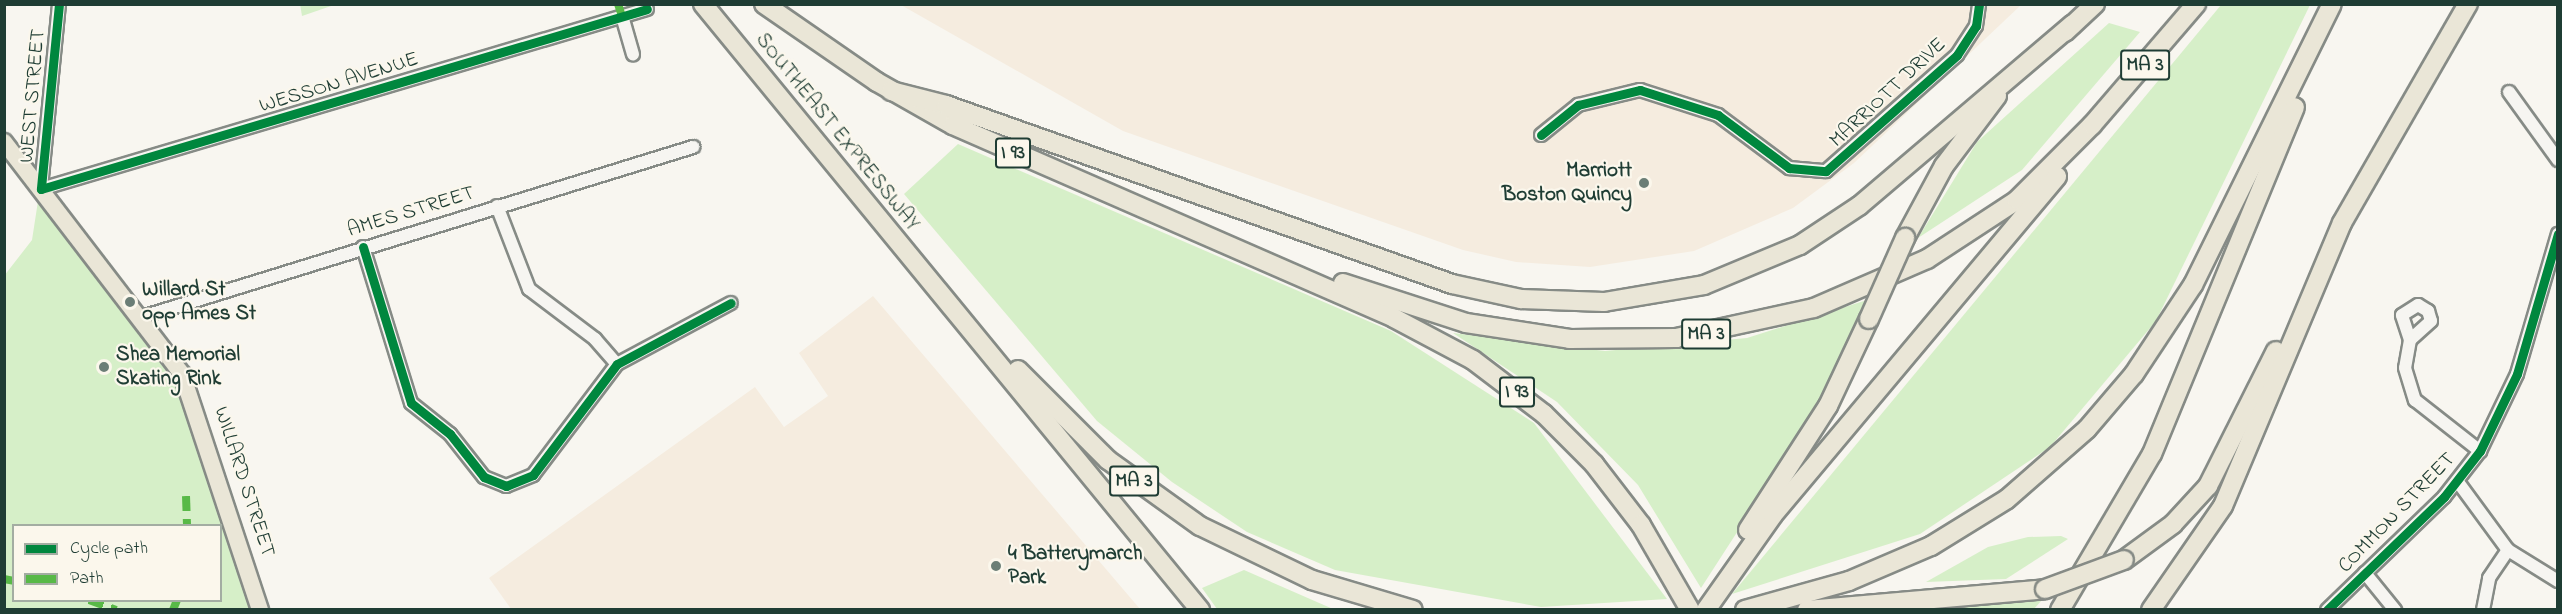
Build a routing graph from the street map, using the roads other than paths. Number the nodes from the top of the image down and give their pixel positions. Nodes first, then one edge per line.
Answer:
1 (59, 4) edge
2 (703, 4) edge
3 (764, 4) edge
4 (1979, 4) edge
5 (2095, 4) edge
6 (2196, 4) edge
7 (2332, 4) edge
8 (2468, 4) edge
9 (2477, 4) edge
10 (647, 9) dead end
11 (622, 16) junction
12 (2072, 25) junction
13 (2319, 30) junction
14 (633, 54) dead end
15 (2430, 68) junction
16 (891, 91) junction
17 (2509, 92) dead end
18 (2092, 125) junction
19 (1541, 135) dead end
20 (4, 142) edge
21 (693, 147) dead end
22 (2558, 160) edge
23 (40, 189) junction
24 (497, 206) junction
25 (2558, 234) edge
26 (363, 247) junction
27 (2327, 254) junction
28 (2554, 262) edge
29 (1269, 263) junction
30 (937, 288) junction
31 (731, 303) dead end
32 (142, 317) junction
33 (2410, 340) dead end
34 (617, 364) junction
35 (2480, 451) junction
36 (2458, 482) junction
37 (2508, 550) junction
38 (2365, 573) junction
39 (2558, 581) edge
40 (1707, 603) edge
41 (260, 609) edge
42 (1200, 609) edge
43 (1413, 609) edge
44 (1690, 609) edge
45 (1745, 609) edge
46 (1807, 609) edge
47 (2060, 609) edge
48 (2151, 609) edge
49 (2327, 609) edge
50 (2395, 609) edge
51 (2483, 609) edge

1 - 23 street, WEST STREET
2 - 30 highway, SOUTHEAST EXPRESSWAY
3 - 16 highway, SOUTHEAST EXPRESSWAY / I 93
4 - 19 street, MARRIOTT DRIVE
5 - 12 highway
6 - 18 highway, MA 3
7 - 13 highway
8 - 15 highway
9 - 15 highway
10 - 11 street, WESSON AVENUE
11 - 14 street
11 - 23 street, WESSON AVENUE
12 - 16 highway
12 - 40 highway, bridge
13 - 45 highway
13 - 47 highway
15 - 27 highway
16 - 29 highway, SOUTHEAST EXPRESSWAY / I 93
17 - 22 street
18 - 29 highway, MA 3
18 - 40 highway
20 - 23 main road, WILLARD STREET
21 - 24 street, AMES STREET
23 - 32 main road, WILLARD STREET
24 - 26 street, AMES STREET
24 - 34 street
25 - 28 street, COMMON STREET
26 - 32 street, AMES STREET
26 - 34 street
27 - 46 highway, bridge
27 - 48 highway
28 - 35 street, COMMON STREET
29 - 44 highway, I 93
30 - 42 highway
30 - 43 highway, MA 3
31 - 34 street
32 - 41 main road, WILLARD STREET
33 - 35 street
35 - 36 street, COMMON STREET
36 - 37 street
36 - 38 street, COMMON STREET
37 - 39 street
37 - 51 street
38 - 49 street, COMMON STREET
38 - 50 street

